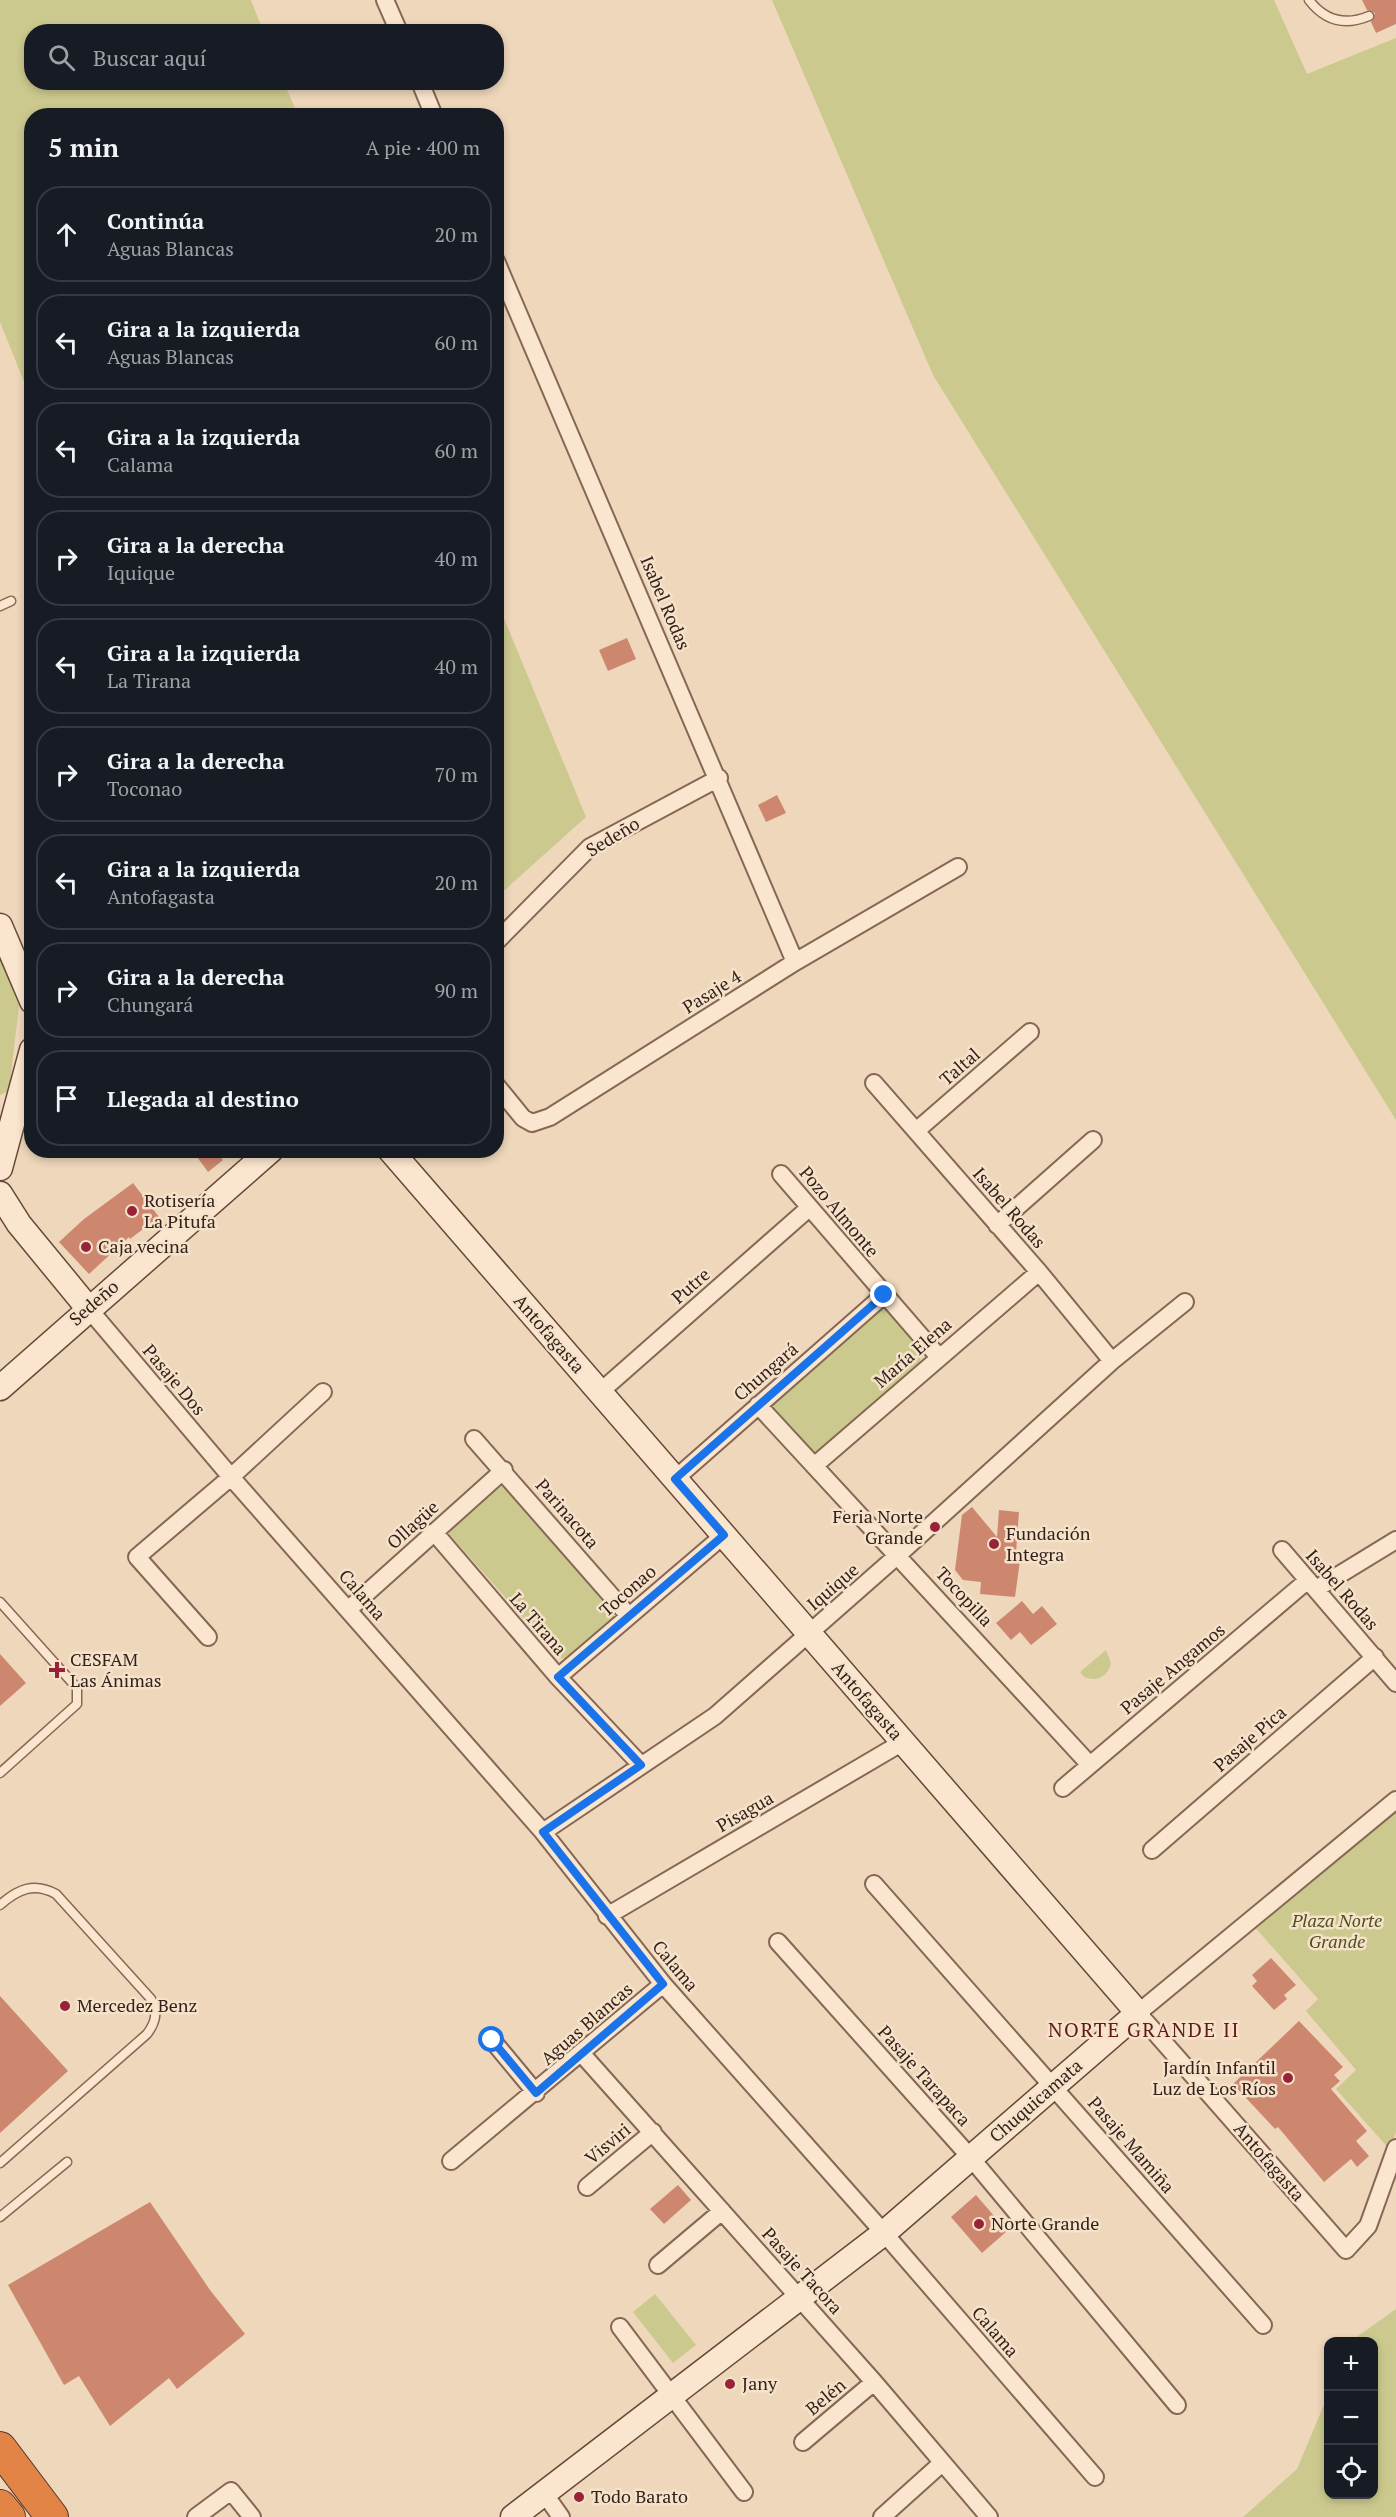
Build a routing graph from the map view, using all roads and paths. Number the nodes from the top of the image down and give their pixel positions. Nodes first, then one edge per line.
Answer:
1 (385, 0) edge
2 (1310, 0) edge
3 (1369, 16) dead end
4 (396, 24) edge
5 (423, 90) edge
6 (431, 108) edge
7 (504, 280) edge
8 (11, 601) dead end
9 (0, 606) edge
10 (719, 778) junction
11 (958, 867) dead end
12 (0, 926) edge
13 (504, 934) edge
14 (795, 962) junction
15 (24, 982) edge
16 (1030, 1032) dead end
17 (24, 1073) edge
18 (874, 1083) dead end
19 (504, 1095) edge
20 (7, 1121) edge
21 (916, 1131) junction
22 (1093, 1140) dead end
23 (262, 1158) edge
24 (397, 1158) edge
25 (0, 1168) edge
26 (781, 1174) dead end
27 (0, 1194) edge
28 (809, 1208) junction
29 (997, 1225) junction
30 (1039, 1272) junction
31 (884, 1295) junction
32 (1185, 1302) dead end
33 (88, 1308) junction
34 (938, 1356) junction
35 (1112, 1361) junction
36 (0, 1388) edge
37 (323, 1392) dead end
38 (600, 1392) junction
39 (758, 1405) junction
40 (474, 1438) dead end
41 (814, 1466) junction
42 (504, 1470) junction
43 (231, 1477) junction
44 (675, 1479) junction
45 (434, 1532) junction
46 (724, 1535) junction
47 (1396, 1540) edge
48 (1282, 1550) dead end
49 (898, 1556) junction
50 (1312, 1585) junction
51 (0, 1602) edge
52 (349, 1609) junction
53 (629, 1616) junction
54 (810, 1634) junction
55 (208, 1636) dead end
56 (1375, 1657) junction
57 (1394, 1676) edge
58 (558, 1677) junction
59 (903, 1742) junction
60 (641, 1765) junction
61 (1089, 1765) junction
62 (0, 1773) edge
63 (1064, 1788) dead end
64 (1396, 1800) edge
65 (543, 1832) junction
66 (1152, 1850) dead end
67 (874, 1884) dead end
68 (0, 1905) edge
69 (607, 1916) junction
70 (778, 1942) dead end
71 (663, 1984) junction
72 (1138, 2013) junction
73 (492, 2040) dead end
74 (582, 2054) junction
75 (1054, 2086) junction
76 (536, 2093) junction
77 (653, 2132) junction
78 (1396, 2148) edge
79 (970, 2158) junction
80 (452, 2161) dead end
81 (67, 2162) dead end
82 (0, 2163) edge
83 (587, 2187) dead end
84 (722, 2211) junction
85 (0, 2217) edge
86 (884, 2233) junction
87 (658, 2265) dead end
88 (800, 2298) junction
89 (1263, 2325) dead end
90 (620, 2327) dead end
91 (874, 2382) junction
92 (671, 2397) junction
93 (1177, 2405) dead end
94 (803, 2442) dead end
95 (0, 2448) edge
96 (942, 2463) junction
97 (1095, 2477) dead end
98 (744, 2492) dead end
99 (544, 2493) junction
100 (0, 2506) edge
101 (9, 2517) edge
102 (52, 2517) edge
103 (196, 2517) edge
104 (252, 2517) edge
105 (513, 2517) edge
106 (561, 2517) edge
107 (882, 2517) edge
108 (989, 2517) edge

1 - 4 street
2 - 3 lane
5 - 6 street
7 - 10 street, Isabel Rodas
8 - 9 lane
10 - 13 street, Sedeño
10 - 14 street, Isabel Rodas
11 - 14 street, Pasaje 4
12 - 15 street
14 - 19 street, Pasaje 4
16 - 21 street, Taltal
17 - 20 street
18 - 21 street, Isabel Rodas
20 - 25 street
21 - 29 street, Isabel Rodas
22 - 29 street
23 - 33 street, Sedeño
24 - 38 street, Antofagasta
26 - 28 street, Pozo Almonte
27 - 33 street
28 - 31 street, Pozo Almonte
28 - 38 street, Putre
29 - 30 street, Isabel Rodas
30 - 34 street, María Elena
30 - 35 street, Isabel Rodas
31 - 34 street, Pozo Almonte
31 - 39 street, Chungará
32 - 35 street, Iquique
33 - 36 street, Sedeño
33 - 43 street, Pasaje Dos
34 - 41 street, María Elena
35 - 49 street, Iquique
37 - 43 street
38 - 44 street, Antofagasta
39 - 41 street, Tocopilla
39 - 44 street, Chungará
40 - 42 street, Parinacota
41 - 49 street, Tocopilla
42 - 45 street, Ollagüe
42 - 53 street, Parinacota
43 - 52 street, Calama
43 - 55 street
44 - 46 street, Antofagasta
45 - 52 street, Ollagüe
45 - 58 street, La Tirana
46 - 53 street, Toconao
46 - 54 street, Antofagasta
47 - 50 street, Pasaje Angamos
48 - 50 street, Isabel Rodas
49 - 54 street, Iquique
49 - 61 street, Tocopilla
50 - 56 street, Isabel Rodas
50 - 61 street, Pasaje Angamos
51 - 62 lane
52 - 65 street, Calama
53 - 58 street, Toconao
54 - 59 street, Antofagasta
54 - 60 street, Iquique
56 - 57 street, Isabel Rodas
56 - 66 street, Pasaje Pica
58 - 60 street, La Tirana
59 - 69 street, Pisagua
59 - 72 street, Antofagasta
60 - 65 street, Iquique
61 - 63 street, Pasaje Angamos
64 - 72 street, Chuquicamata
65 - 69 street, Calama
67 - 75 street, Pasaje Mamiña
68 - 82 lane
69 - 71 street, Calama
70 - 79 street, Pasaje Tarapaca
71 - 74 street, Aguas Blancas
71 - 86 street, Calama
72 - 75 street, Chuquicamata
72 - 78 street, Antofagasta
73 - 76 street, Aguas Blancas
74 - 76 street, Aguas Blancas
74 - 77 street, Pasaje Tacora
75 - 79 street, Chuquicamata
75 - 89 street, Pasaje Mamiña
76 - 80 street, Aguas Blancas
77 - 83 street, Visviri
77 - 84 street, Pasaje Tacora
79 - 86 street, Chuquicamata
79 - 93 street, Pasaje Tarapaca
81 - 85 lane
84 - 87 street
84 - 88 street, Pasaje Tacora
86 - 88 street, Chuquicamata
86 - 97 street, Calama
88 - 91 street, Pasaje Tacora
88 - 92 street, Chuquicamata
90 - 92 street
91 - 94 street, Belén
91 - 96 street, Pasaje Tacora
92 - 98 street
92 - 99 street, Chuquicamata
95 - 102 highway
96 - 107 street
96 - 108 street, Pasaje Tacora
99 - 105 street, Chuquicamata
99 - 106 street
100 - 101 highway
103 - 104 street

